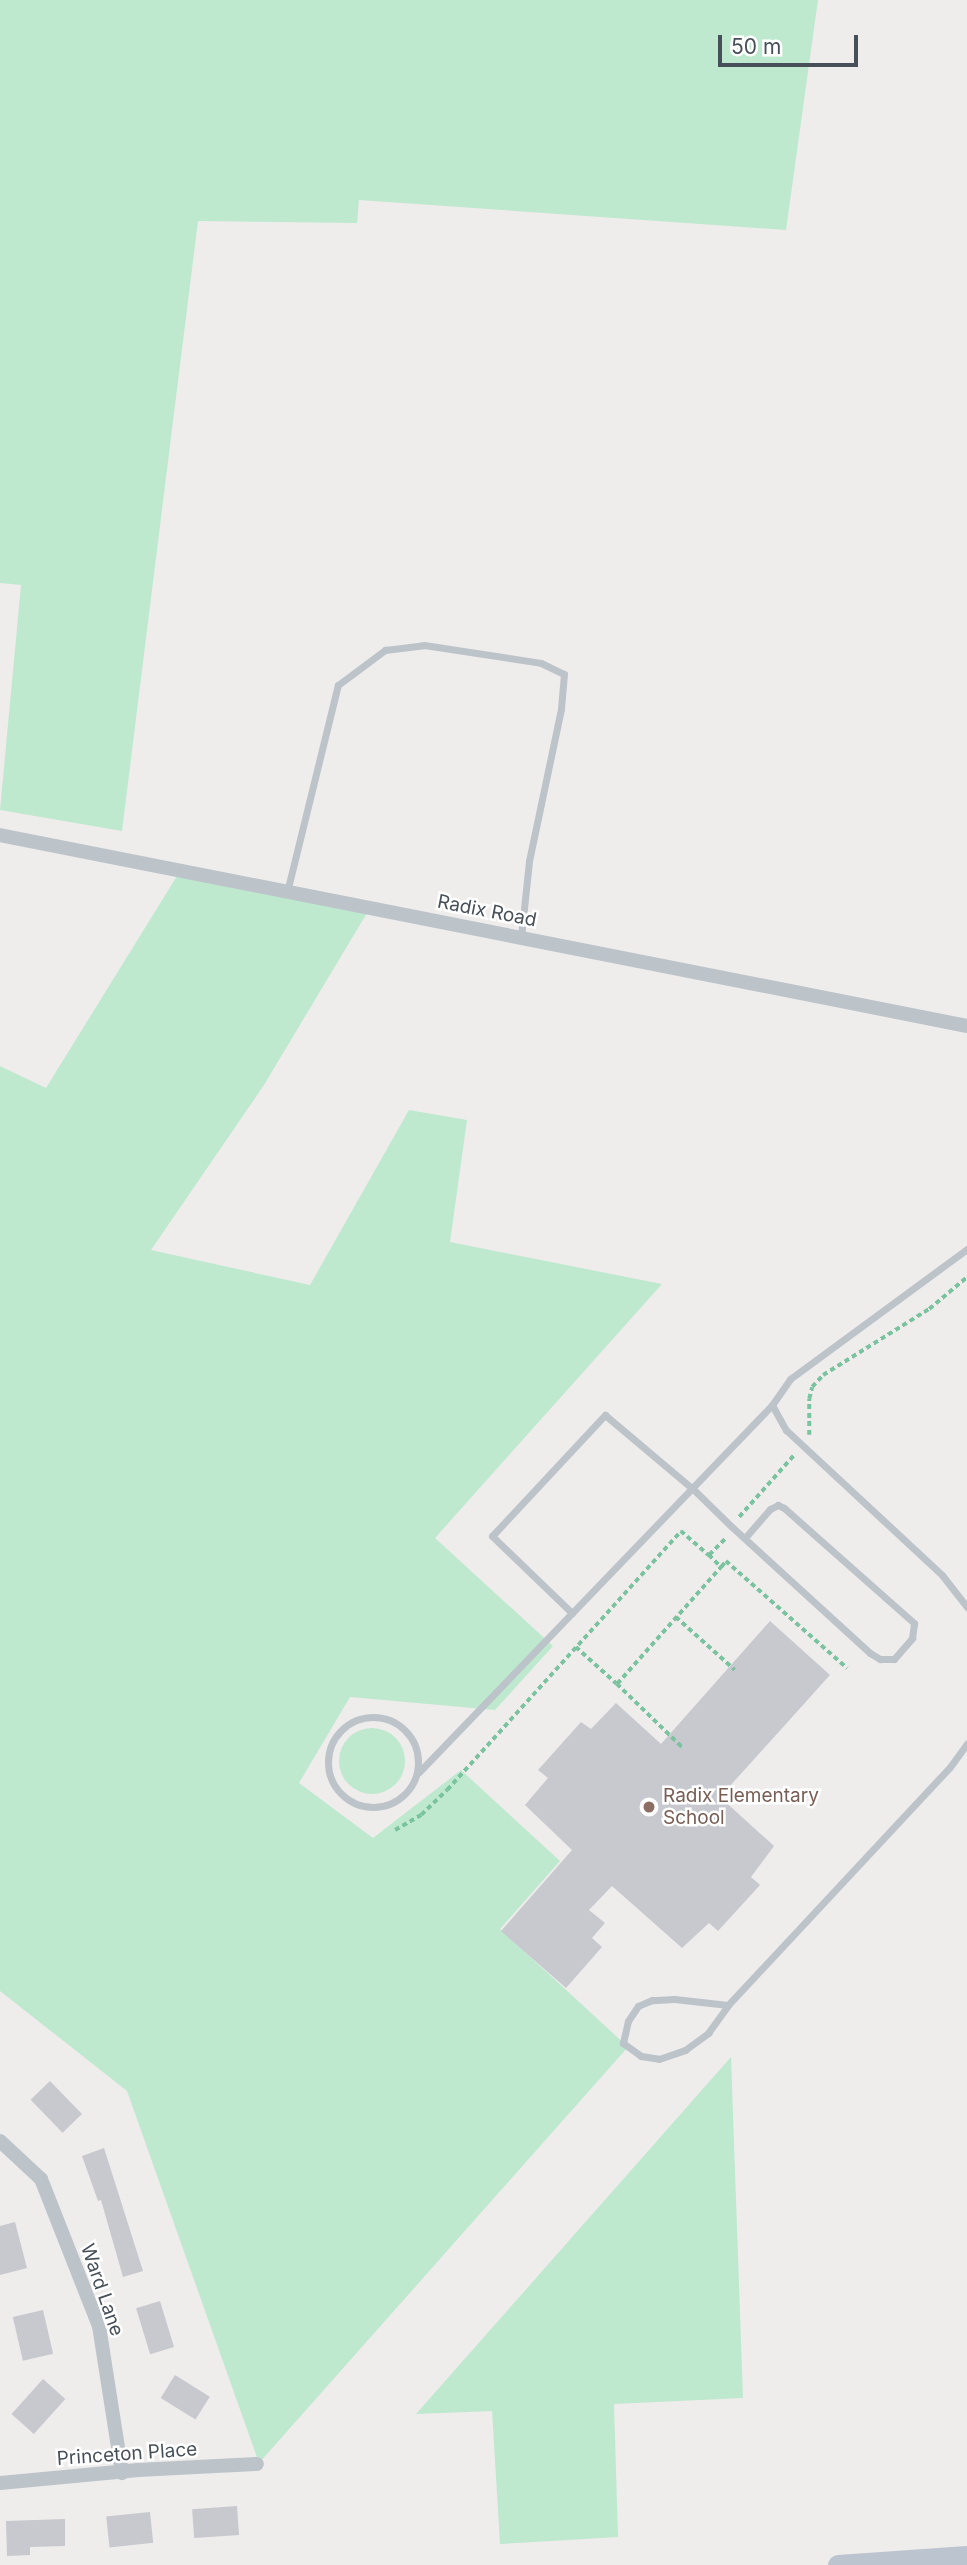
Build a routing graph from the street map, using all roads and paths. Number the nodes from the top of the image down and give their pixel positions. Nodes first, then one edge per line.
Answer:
1 (0, 835) edge
2 (287, 892) junction
3 (521, 937) junction
4 (967, 1026) edge
5 (967, 1249) edge
6 (967, 1277) edge
7 (772, 1405) junction
8 (802, 1445) junction
9 (693, 1489) junction
10 (738, 1518) dead end
11 (727, 1536) dead end
12 (745, 1538) junction
13 (709, 1555) junction
14 (721, 1567) junction
15 (967, 1607) edge
16 (572, 1613) junction
17 (676, 1617) junction
18 (576, 1647) junction
19 (847, 1668) dead end
20 (735, 1670) dead end
21 (617, 1684) junction
22 (967, 1744) edge
23 (684, 1749) dead end
24 (419, 1772) junction
25 (395, 1830) dead end
26 (728, 2005) junction
27 (0, 2141) edge
28 (257, 2464) dead end
29 (122, 2473) junction
30 (0, 2483) edge
31 (967, 2556) edge
32 (838, 2565) edge

1 - 2 street, Radix Road
2 - 3 street, Radix Road
2 - 3 lane
3 - 4 street, Radix Road
5 - 7 lane
6 - 8 path
7 - 8 lane
7 - 9 lane
8 - 10 path
8 - 15 lane
9 - 12 lane
9 - 16 lane
9 - 16 lane
11 - 13 path
12 - 12 lane
13 - 14 path
13 - 18 path
14 - 17 path
14 - 19 path
16 - 24 lane
17 - 20 path
17 - 21 path
18 - 21 path
18 - 25 path
21 - 23 path
22 - 26 lane
24 - 24 lane
26 - 26 lane
27 - 29 street, Ward Lane
28 - 29 street, Princeton Place
29 - 30 street, Princeton Place
31 - 32 main road

